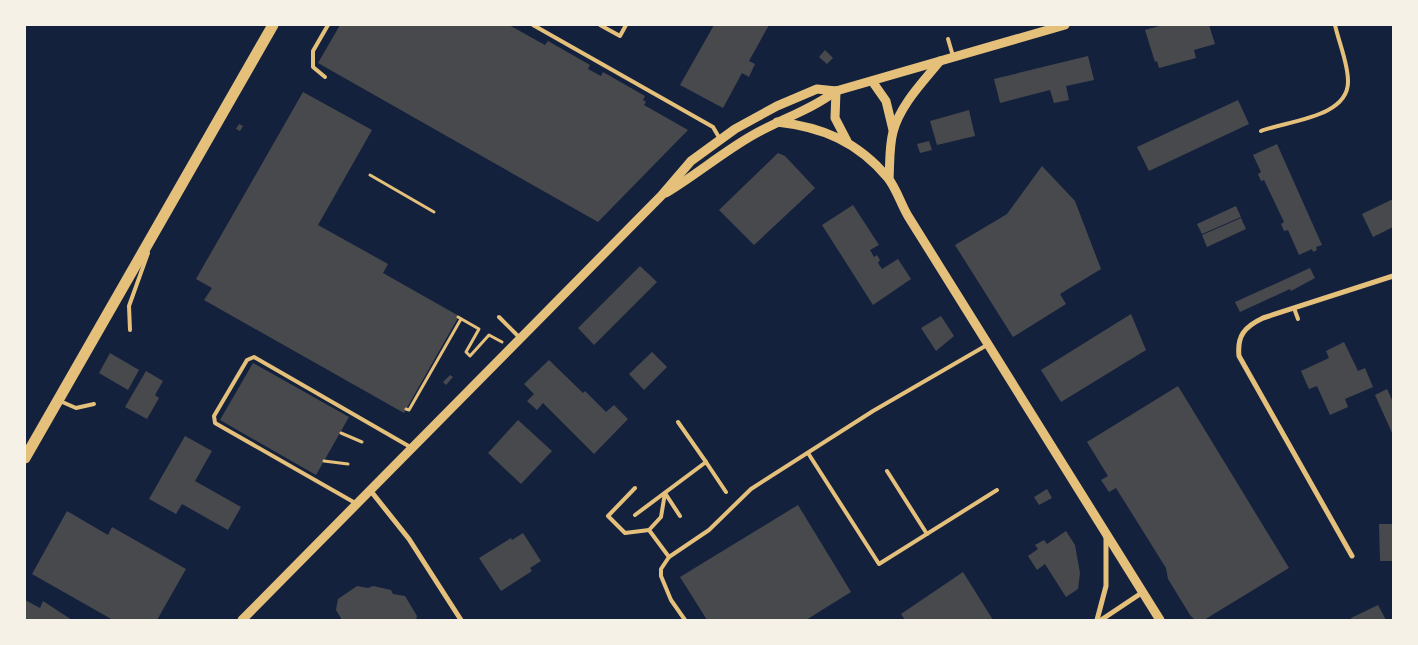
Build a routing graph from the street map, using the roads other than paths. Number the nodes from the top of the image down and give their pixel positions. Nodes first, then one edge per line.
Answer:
1 (269, 25) edge
2 (273, 25) edge
3 (328, 25) edge
4 (533, 25) edge
5 (600, 25) edge
6 (626, 25) edge
7 (1065, 25) edge
8 (1335, 25) edge
9 (264, 38) junction
10 (948, 39) dead end
11 (953, 57) junction
12 (940, 60) junction
13 (325, 77) dead end
14 (872, 81) junction
15 (836, 92) junction
16 (777, 122) junction
17 (1261, 131) dead end
18 (893, 133) junction
19 (720, 139) junction
20 (847, 141) junction
21 (889, 179) junction
22 (661, 196) junction
23 (159, 224) junction
24 (1393, 276) edge
25 (1294, 308) junction
26 (499, 317) dead end
27 (1298, 319) dead end
28 (130, 330) dead end
29 (520, 338) junction
30 (988, 344) junction
31 (58, 400) junction
32 (94, 404) dead end
33 (678, 422) dead end
34 (412, 448) junction
35 (808, 453) junction
36 (25, 458) edge
37 (706, 462) junction
38 (887, 471) dead end
39 (635, 488) dead end
40 (370, 490) junction
41 (997, 490) dead end
42 (726, 492) dead end
43 (665, 493) junction
44 (356, 504) junction
45 (635, 515) dead end
46 (680, 516) dead end
47 (649, 530) junction
48 (927, 534) junction
49 (1106, 534) junction
50 (1352, 556) dead end
51 (668, 557) junction
52 (1143, 592) junction
53 (242, 620) edge
54 (461, 620) edge
55 (684, 620) edge
56 (1099, 620) edge
57 (1159, 620) edge

1 - 9 main road
2 - 9 main road
3 - 13 lane
4 - 19 lane
5 - 6 lane
7 - 11 street
8 - 17 lane
9 - 23 main road
10 - 11 lane
11 - 12 street
12 - 14 street
12 - 18 street
14 - 15 street
14 - 18 street
15 - 16 street
15 - 19 street
15 - 20 street
16 - 20 street
16 - 22 street
18 - 21 street
19 - 22 street
20 - 21 street
21 - 30 street
22 - 29 street
23 - 28 lane
23 - 31 main road
24 - 25 street
25 - 27 lane
25 - 50 street
26 - 29 lane
29 - 34 street
30 - 35 lane
30 - 49 street
31 - 32 lane
31 - 36 main road
33 - 37 lane
34 - 40 street
34 - 44 lane
35 - 48 lane
35 - 51 lane
37 - 42 lane
37 - 43 lane
38 - 48 lane
39 - 47 lane
40 - 44 street
40 - 54 street
41 - 48 lane
43 - 45 lane
43 - 46 lane
43 - 47 lane
44 - 53 street
47 - 51 lane
49 - 52 street
49 - 56 street
51 - 55 lane
52 - 56 street
52 - 57 street

